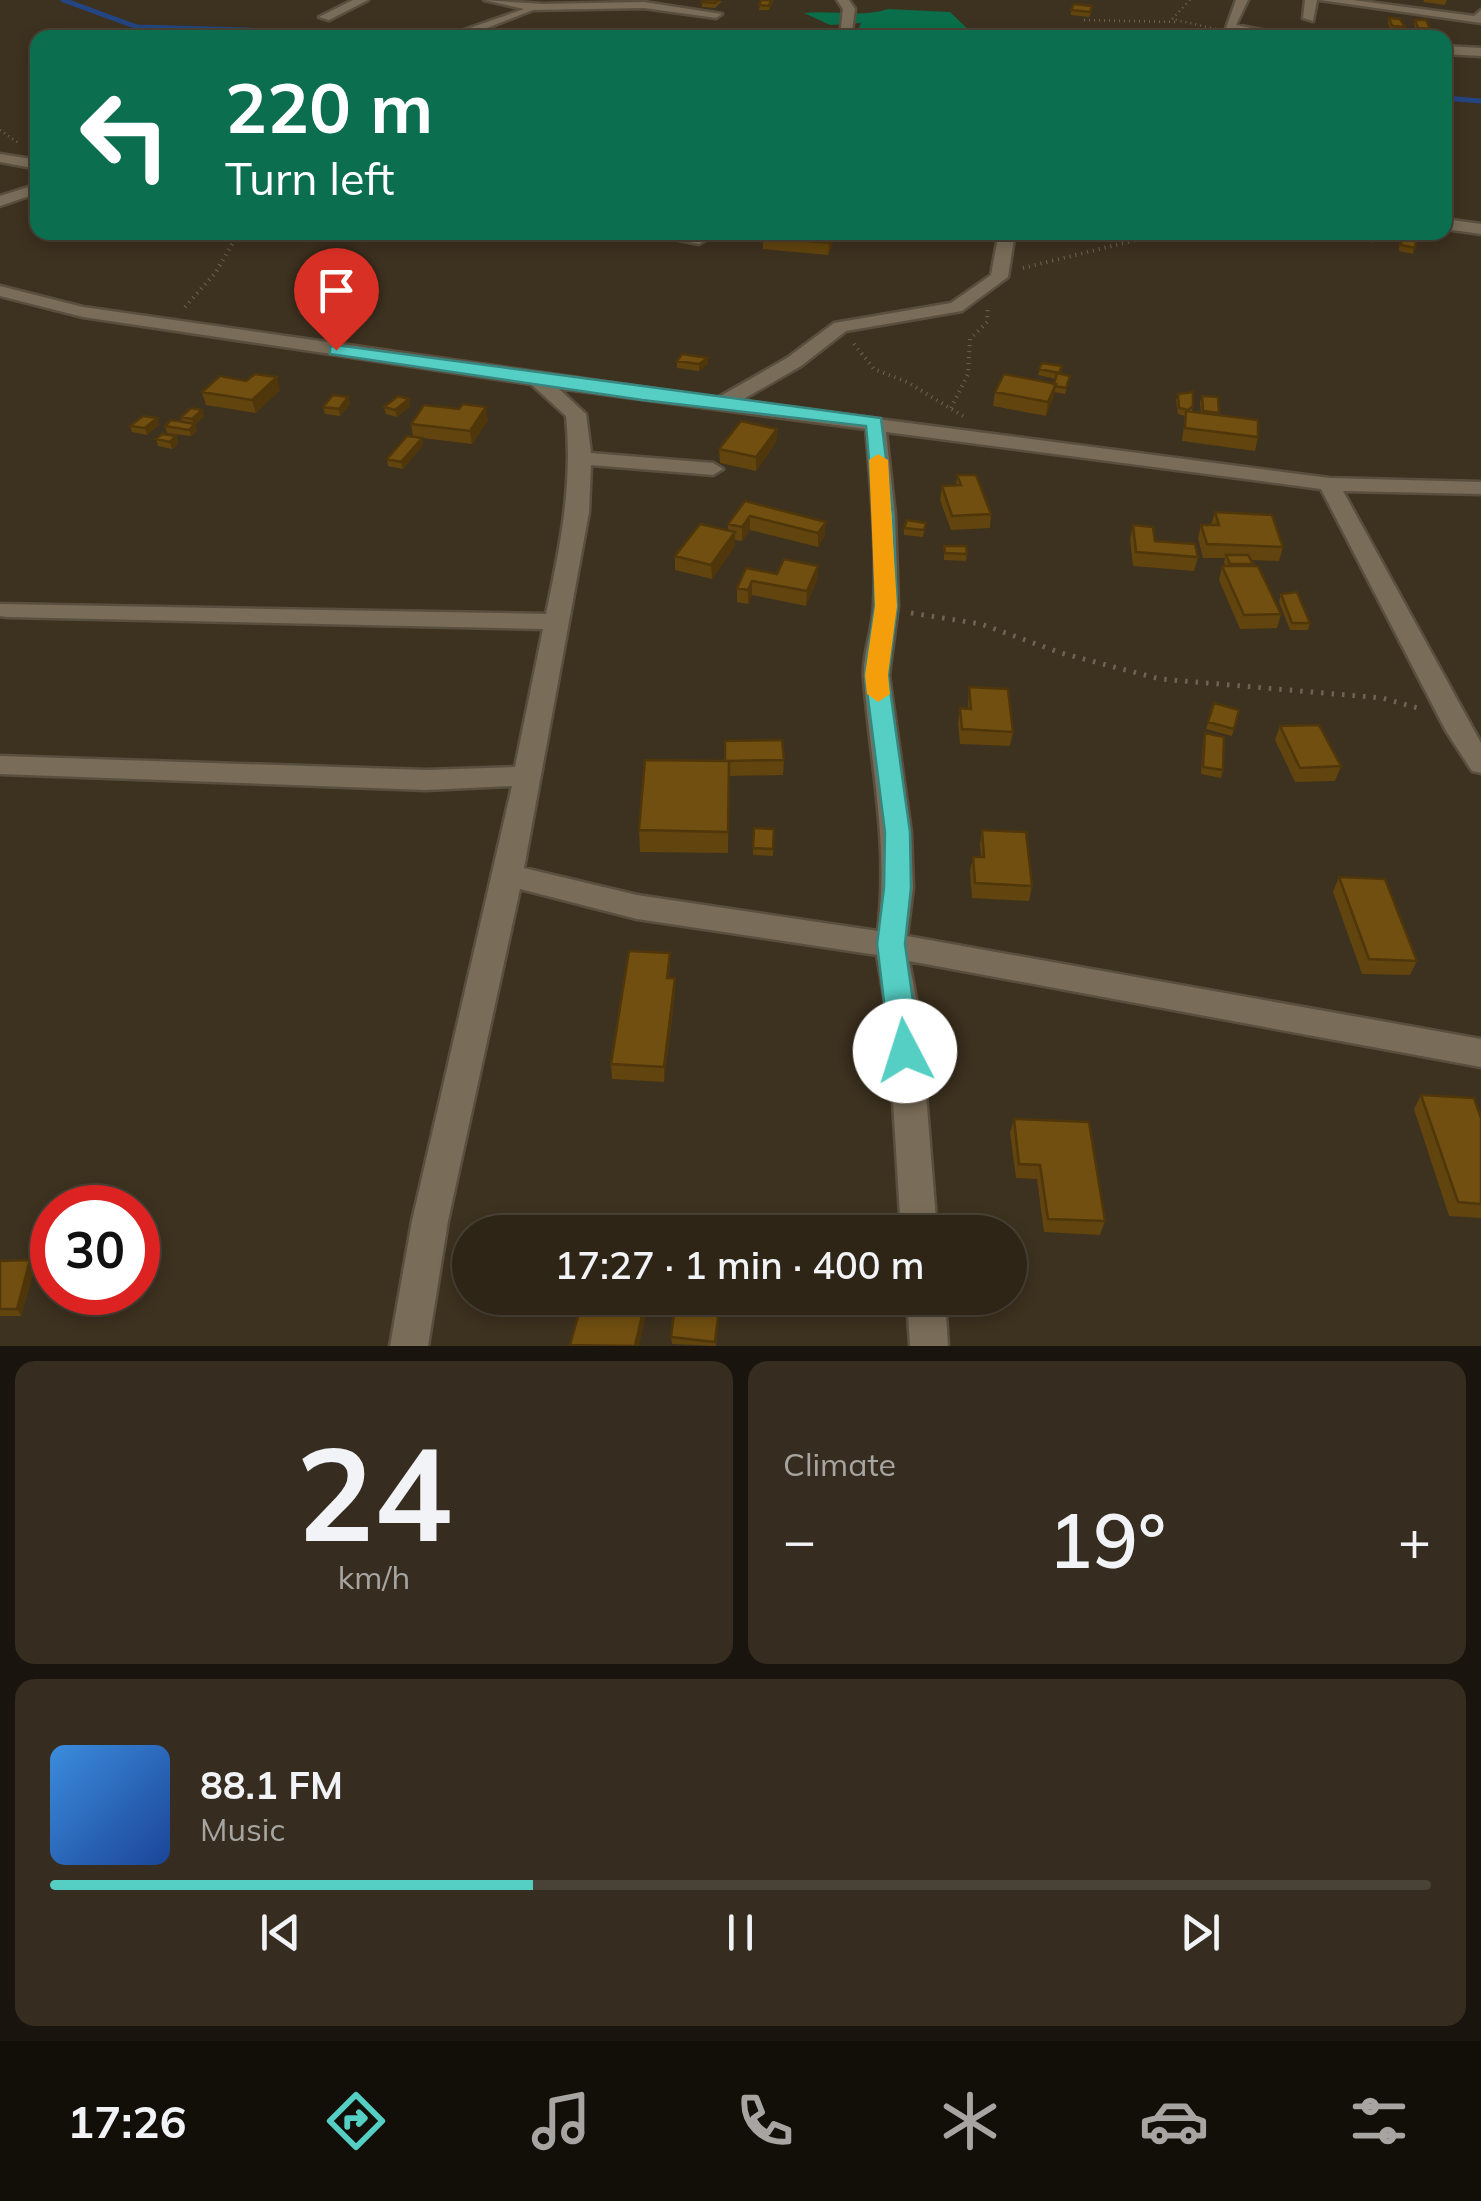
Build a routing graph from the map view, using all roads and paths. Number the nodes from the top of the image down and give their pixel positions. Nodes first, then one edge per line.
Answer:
1 (362, 0) edge
2 (490, 0) edge
3 (584, 0) edge
4 (843, 0) edge
5 (1190, 0) edge
6 (1242, 0) edge
7 (1311, 0) edge
8 (1326, 0) edge
9 (543, 8) junction
10 (716, 14) edge
11 (325, 17) dead end
12 (1309, 18) dead end
13 (1480, 18) edge
14 (1084, 20) edge
15 (1176, 22) junction
16 (473, 30) edge
17 (847, 30) edge
18 (1232, 30) joint
19 (1452, 50) edge
20 (1481, 52) edge
21 (0, 158) edge
22 (30, 164) edge
23 (30, 191) edge
24 (0, 201) edge
25 (1452, 225) edge
26 (1481, 229) edge
27 (234, 240) edge
28 (1006, 240) edge
29 (1136, 240) edge
30 (1001, 274) junction
31 (984, 289) junction
32 (0, 291) edge
33 (840, 327) junction
34 (190, 328) junction
35 (538, 380) junction
36 (627, 392) junction
37 (720, 404) junction
38 (951, 409) junction
39 (576, 414) junction
40 (874, 422) junction
41 (1005, 440) junction
42 (581, 458) junction
43 (713, 469) dead end
44 (1329, 484) junction
45 (1481, 488) edge
46 (886, 606) junction
47 (7, 610) dead end
48 (557, 622) junction
49 (1460, 732) junction
50 (1481, 764) edge
51 (0, 765) edge
52 (524, 776) junction
53 (508, 874) junction
54 (891, 944) junction
55 (1481, 1053) edge
56 (917, 1215) edge
57 (927, 1315) edge
58 (408, 1346) edge
59 (930, 1346) edge

1 - 11 street
2 - 9 street
3 - 9 street
4 - 17 street
5 - 15 path
6 - 18 street
7 - 12 street
8 - 13 street
9 - 10 street
9 - 16 street
14 - 15 path
15 - 18 path
19 - 20 street
21 - 22 street
23 - 24 street
25 - 26 street
27 - 34 path
28 - 30 street
29 - 30 path
30 - 31 street
31 - 33 street
31 - 38 path
32 - 34 street
33 - 37 street
33 - 38 path
34 - 35 street
35 - 36 street
35 - 39 street
36 - 37 street
36 - 39 street
37 - 40 street
38 - 41 path
39 - 42 street
40 - 41 street
40 - 46 street
41 - 44 street
42 - 43 street
42 - 48 street
44 - 45 street
44 - 49 street
46 - 49 path
46 - 54 street
47 - 48 street
48 - 52 street
49 - 50 street
51 - 52 street
52 - 53 street
53 - 54 street
53 - 58 street
54 - 55 street
54 - 56 street
57 - 59 street

